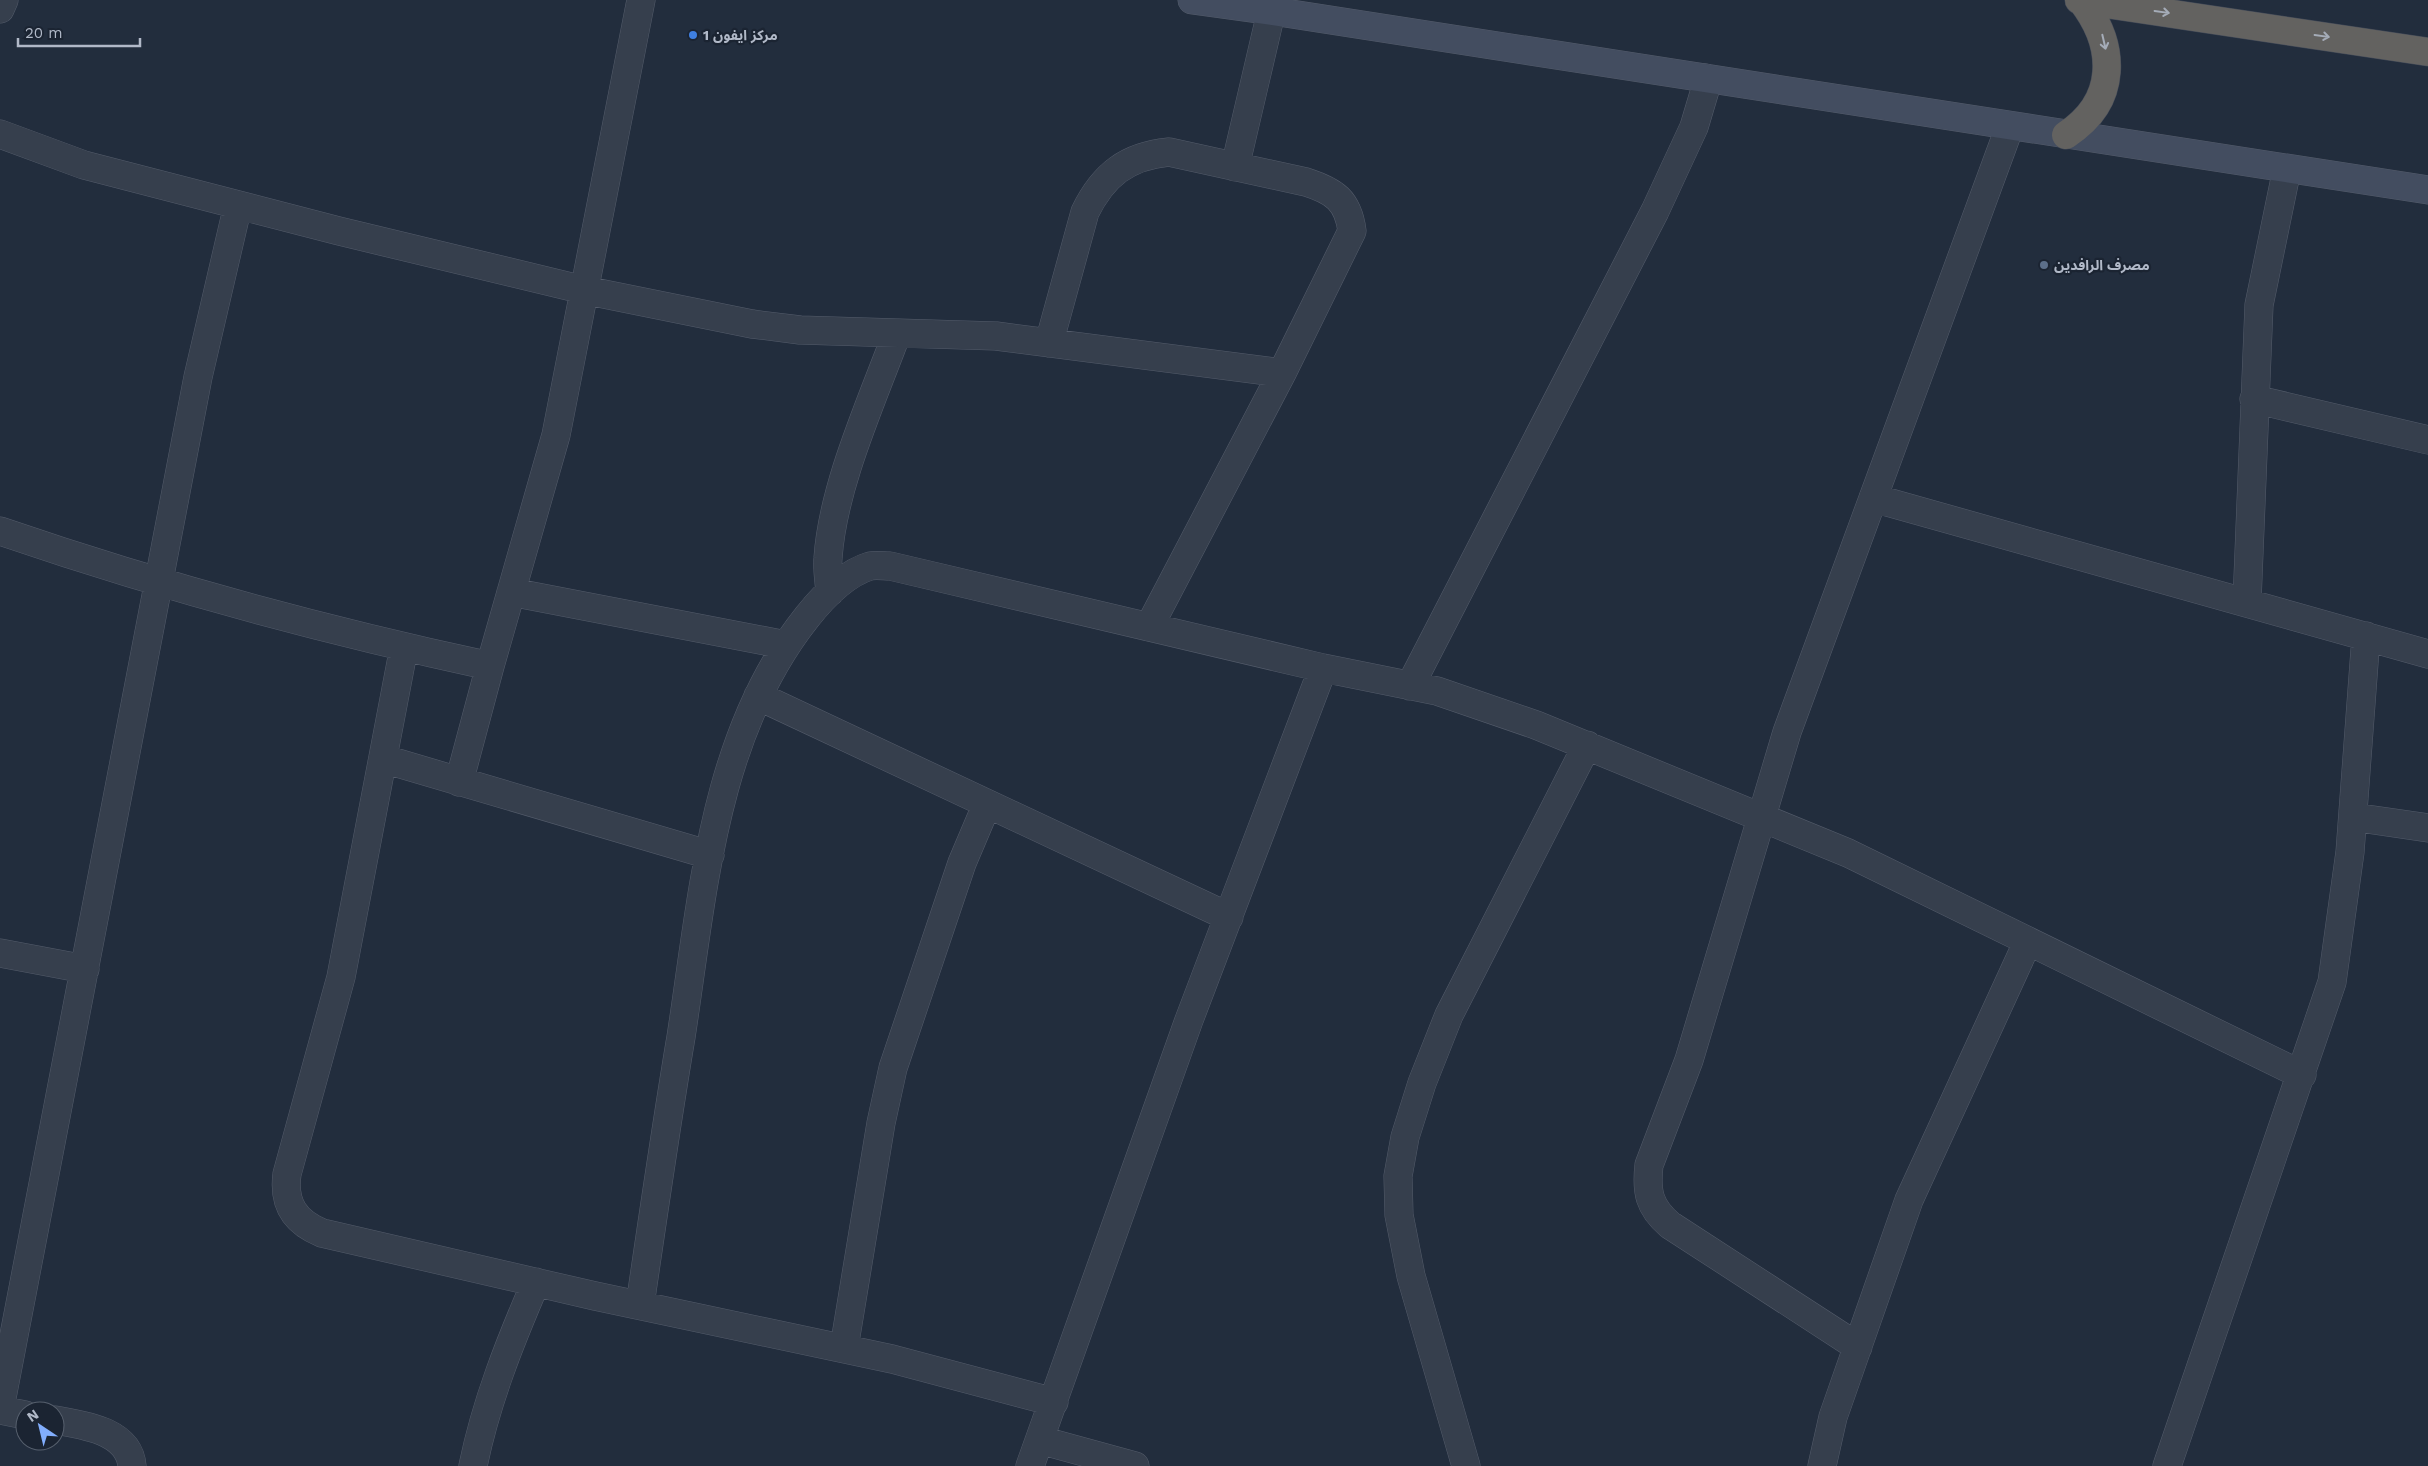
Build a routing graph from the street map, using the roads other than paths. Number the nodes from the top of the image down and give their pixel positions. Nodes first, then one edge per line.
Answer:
1 (4, 0) edge
2 (641, 0) edge
3 (1192, 0) edge
4 (2080, 0) edge
5 (1273, 5) edge
6 (0, 9) edge
7 (2428, 52) edge
8 (1704, 78) junction
9 (2010, 126) junction
10 (0, 134) edge
11 (2066, 135) junction
12 (1235, 167) junction
13 (2287, 169) junction
14 (2428, 190) edge
15 (238, 205) junction
16 (584, 290) junction
17 (897, 333) junction
18 (1049, 343) junction
19 (1282, 373) junction
20 (2254, 399) junction
21 (2428, 440) edge
22 (1873, 498) junction
23 (0, 531) edge
24 (160, 581) junction
25 (511, 592) junction
26 (830, 592) junction
27 (2246, 602) junction
28 (1149, 627) junction
29 (2366, 636) junction
30 (786, 645) junction
31 (404, 647) junction
32 (2428, 654) edge
33 (490, 666) junction
34 (1323, 668) junction
35 (1410, 686) junction
36 (758, 696) junction
37 (1586, 745) junction
38 (384, 759) junction
39 (459, 782) junction
40 (987, 804) junction
41 (1761, 817) junction
42 (2353, 817) junction
43 (2428, 828) edge
44 (710, 855) junction
45 (1229, 918) junction
46 (2028, 941) junction
47 (0, 953) edge
48 (85, 969) junction
49 (2302, 1074) junction
50 (536, 1282) junction
51 (640, 1305) junction
52 (1858, 1347) junction
53 (844, 1348) junction
54 (1054, 1402) junction
55 (0, 1409) edge
56 (15, 1413) edge
57 (65, 1422) edge
58 (1040, 1440) junction
59 (132, 1466) edge
60 (473, 1466) edge
61 (1030, 1466) edge
62 (1135, 1466) edge
63 (1466, 1466) edge
64 (1822, 1466) edge
65 (2167, 1466) edge

1 - 6 street
2 - 16 street
3 - 5 main road
4 -> 7 highway
4 -> 11 highway
5 - 8 main road
5 - 12 street
8 - 9 main road
8 - 35 street
9 - 11 main road
9 - 22 street
10 - 15 street
11 - 13 main road
12 - 18 street
12 - 19 street
13 - 14 main road
13 - 20 street
15 - 16 street
15 - 24 street
16 - 17 street
16 - 25 street
17 - 18 street
17 - 26 street
18 - 19 street
19 - 28 street
20 - 21 street
20 - 27 street
22 - 27 street
22 - 41 street
23 - 24 street
24 - 31 street
24 - 48 street
25 - 30 street
25 - 33 street
26 - 28 street
26 - 30 street
27 - 29 street
28 - 34 street
29 - 32 street
29 - 42 street
30 - 36 street
31 - 33 street
31 - 38 street
33 - 39 street
34 - 35 street
34 - 45 street
35 - 37 street
36 - 40 street
36 - 44 street
37 - 41 street
37 - 63 street
38 - 39 street
38 - 50 street
39 - 44 street
40 - 45 street
40 - 53 street
41 - 46 street
41 - 52 street
42 - 43 street
42 - 49 street
44 - 51 street
45 - 54 street
46 - 49 street
46 - 52 street
47 - 48 street
48 - 55 street
49 - 65 street
50 - 51 street
50 - 60 street
51 - 53 street
52 - 64 street
53 - 54 street
54 - 58 street
55 - 56 street
57 - 59 street
58 - 61 street
58 - 62 street

